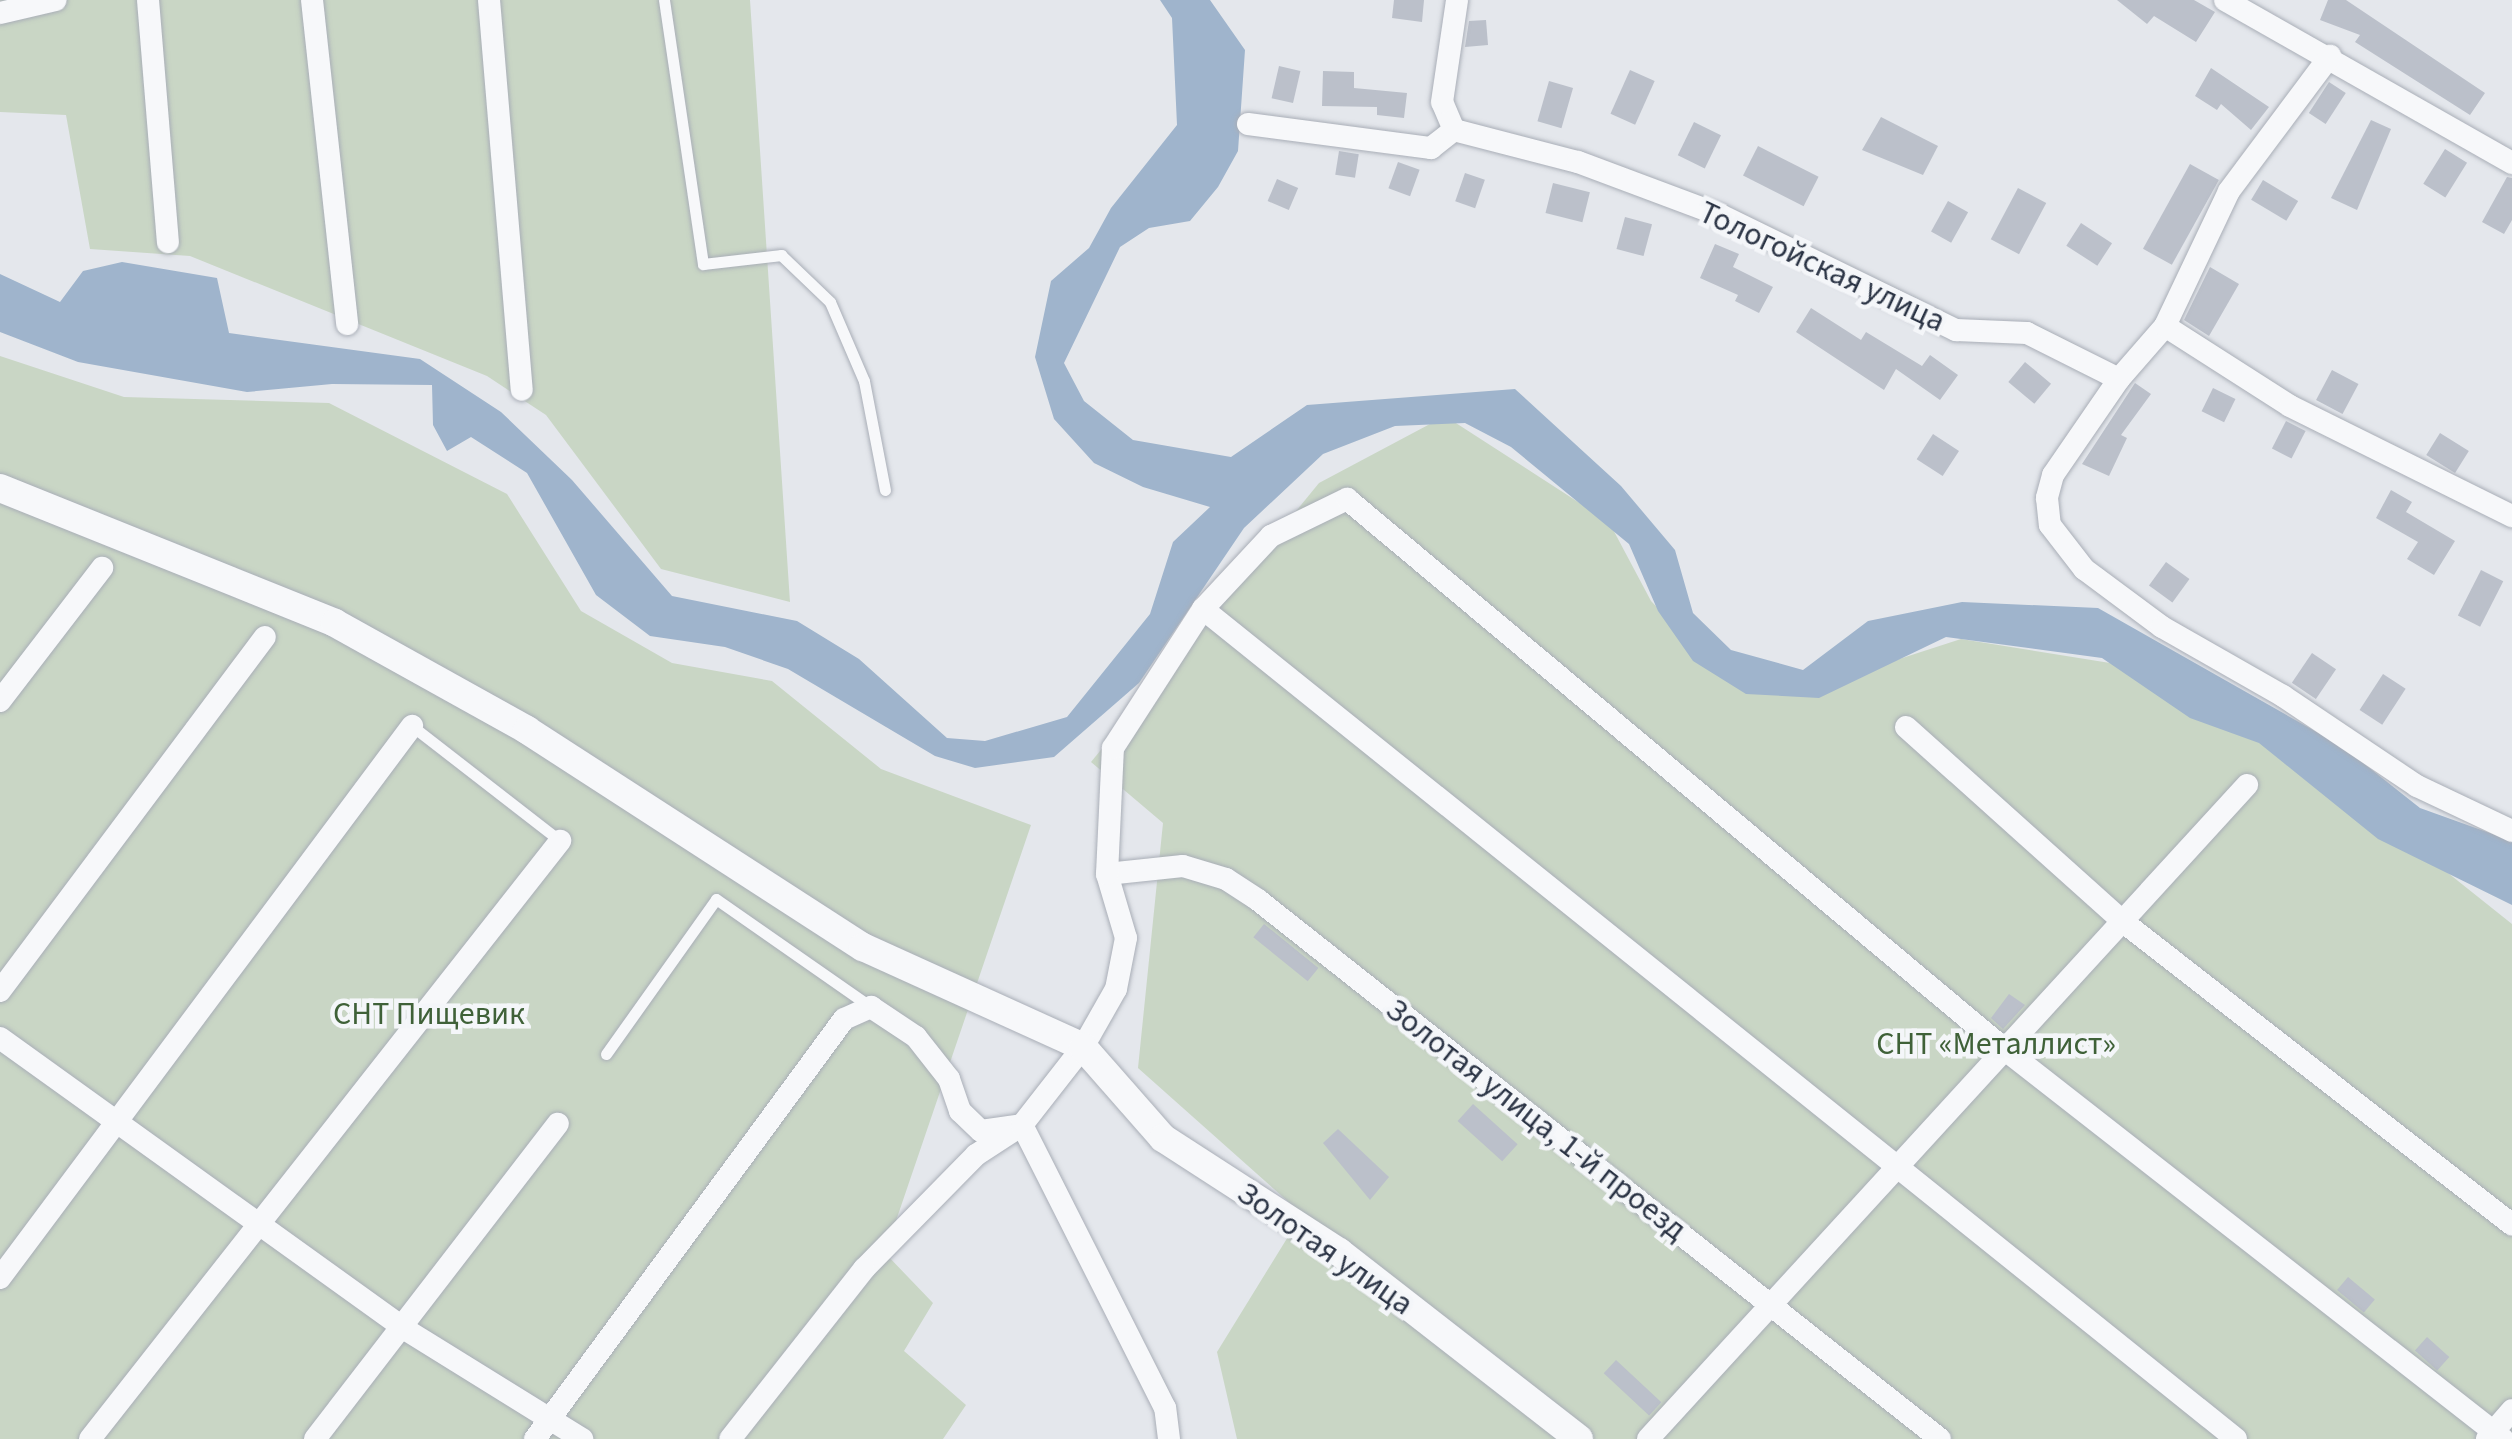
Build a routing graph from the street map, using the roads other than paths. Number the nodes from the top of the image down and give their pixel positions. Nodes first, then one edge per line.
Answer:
1 (56, 0) edge
2 (148, 0) edge
3 (312, 0) edge
4 (490, 0) edge
5 (664, 0) edge
6 (1457, 0) edge
7 (2225, 0) edge
8 (0, 13) edge
9 (2330, 56) junction
10 (1248, 124) dead end
11 (1454, 130) junction
12 (2512, 163) edge
13 (168, 242) dead end
14 (347, 324) dead end
15 (2165, 326) junction
16 (2119, 379) junction
17 (522, 390) dead end
18 (0, 488) edge
19 (885, 490) dead end
20 (2512, 516) edge
21 (102, 568) dead end
22 (1203, 608) junction
23 (265, 637) dead end
24 (0, 701) edge
25 (412, 726) joint
26 (1906, 727) dead end
27 (2247, 785) dead end
28 (2512, 830) edge
29 (560, 840) joint
30 (1108, 874) junction
31 (2122, 921) junction
32 (0, 991) edge
33 (870, 1006) junction
34 (0, 1038) edge
35 (1083, 1047) junction
36 (2008, 1052) junction
37 (606, 1054) dead end
38 (120, 1120) junction
39 (558, 1124) dead end
40 (1022, 1125) junction
41 (1899, 1165) junction
42 (258, 1225) junction
43 (2512, 1225) edge
44 (0, 1278) edge
45 (1771, 1305) junction
46 (403, 1328) junction
47 (2512, 1410) edge
48 (551, 1418) junction
49 (2495, 1436) edge
50 (90, 1439) edge
51 (314, 1439) edge
52 (535, 1439) edge
53 (582, 1439) edge
54 (730, 1439) edge
55 (1170, 1439) edge
56 (1579, 1439) edge
57 (1648, 1439) edge
58 (1940, 1439) edge
59 (2236, 1439) edge

1 - 8 street
2 - 13 street
3 - 14 street
4 - 17 street
5 - 19 lane
6 - 11 street
7 - 9 street
9 - 12 street
9 - 15 street
10 - 11 street
11 - 16 street, Тологойская улица
15 - 16 street
15 - 20 street
16 - 28 street
18 - 35 street
21 - 24 street
22 - 30 street
22 - 36 street
22 - 41 street
23 - 32 street
25 - 29 lane
25 - 38 street
26 - 31 street
27 - 31 street
29 - 42 street
30 - 35 street
30 - 45 street, Золотая улица, 1-й проезд
31 - 36 street
31 - 43 street
33 - 37 lane
33 - 40 street
33 - 48 street
34 - 38 street
35 - 40 street
35 - 56 street, Золотая улица
36 - 41 street
36 - 49 street
38 - 42 street
38 - 44 street
39 - 46 street
40 - 54 street
40 - 55 street
41 - 45 street
41 - 59 street
42 - 46 street
42 - 50 street
45 - 57 street
45 - 58 street, Золотая улица, 1-й проезд
46 - 48 street
46 - 51 street
47 - 49 street
48 - 52 street
48 - 53 street

